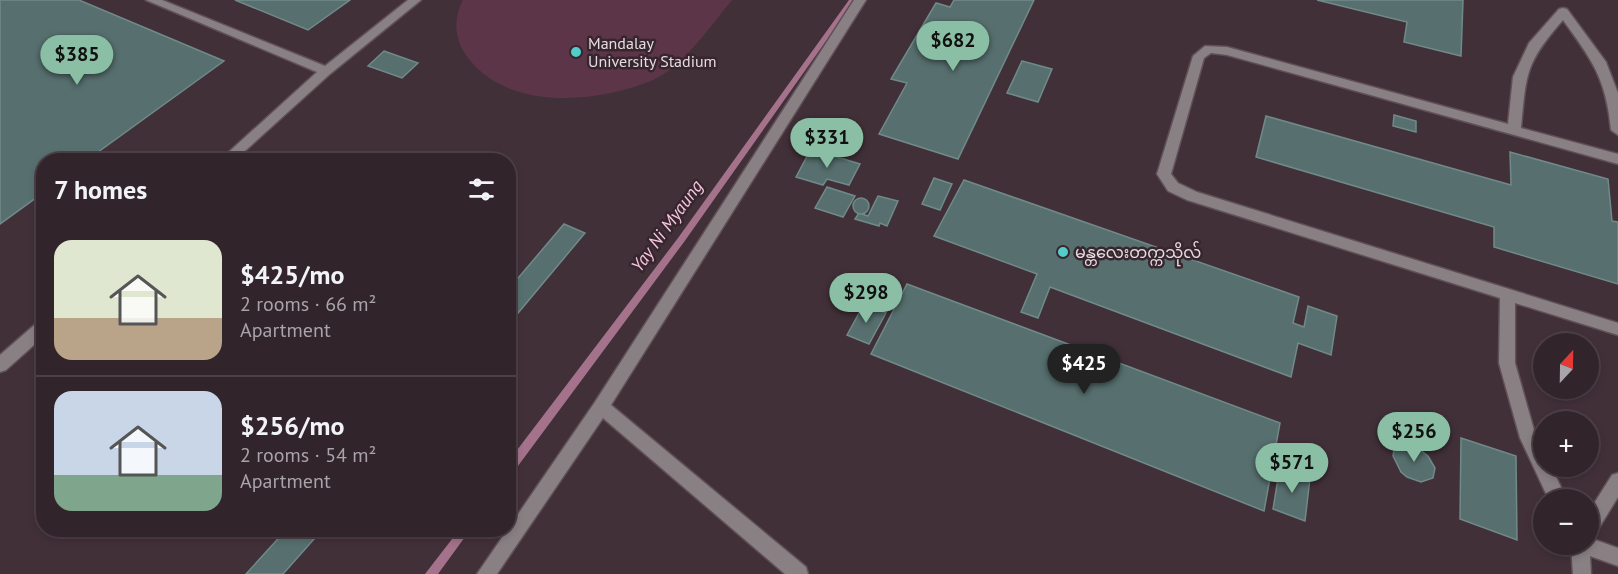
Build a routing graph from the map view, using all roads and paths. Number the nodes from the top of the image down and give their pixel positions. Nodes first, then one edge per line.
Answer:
1 (152, 0) edge
2 (415, 0) edge
3 (860, 0) edge
4 (1562, 6) edge
5 (326, 71) junction
6 (1514, 130) junction
7 (1618, 130) edge
8 (235, 153) edge
9 (1618, 159) edge
10 (1508, 294) junction
11 (1618, 329) edge
12 (36, 333) edge
13 (0, 365) edge
14 (601, 407) junction
15 (1618, 481) edge
16 (1553, 489) edge
17 (1599, 512) edge
18 (516, 530) edge
19 (511, 537) edge
20 (1599, 550) edge
21 (1581, 555) edge
22 (1618, 557) edge
23 (486, 574) edge
24 (799, 574) edge
25 (1582, 574) edge

1 - 5 lane
2 - 5 lane
3 - 14 lane
4 - 6 lane
4 - 7 lane
5 - 8 lane
6 - 9 lane
6 - 10 lane
10 - 11 lane
10 - 16 lane
12 - 13 lane
14 - 18 lane
14 - 24 lane
15 - 17 lane
19 - 23 lane
20 - 22 lane
21 - 25 lane

